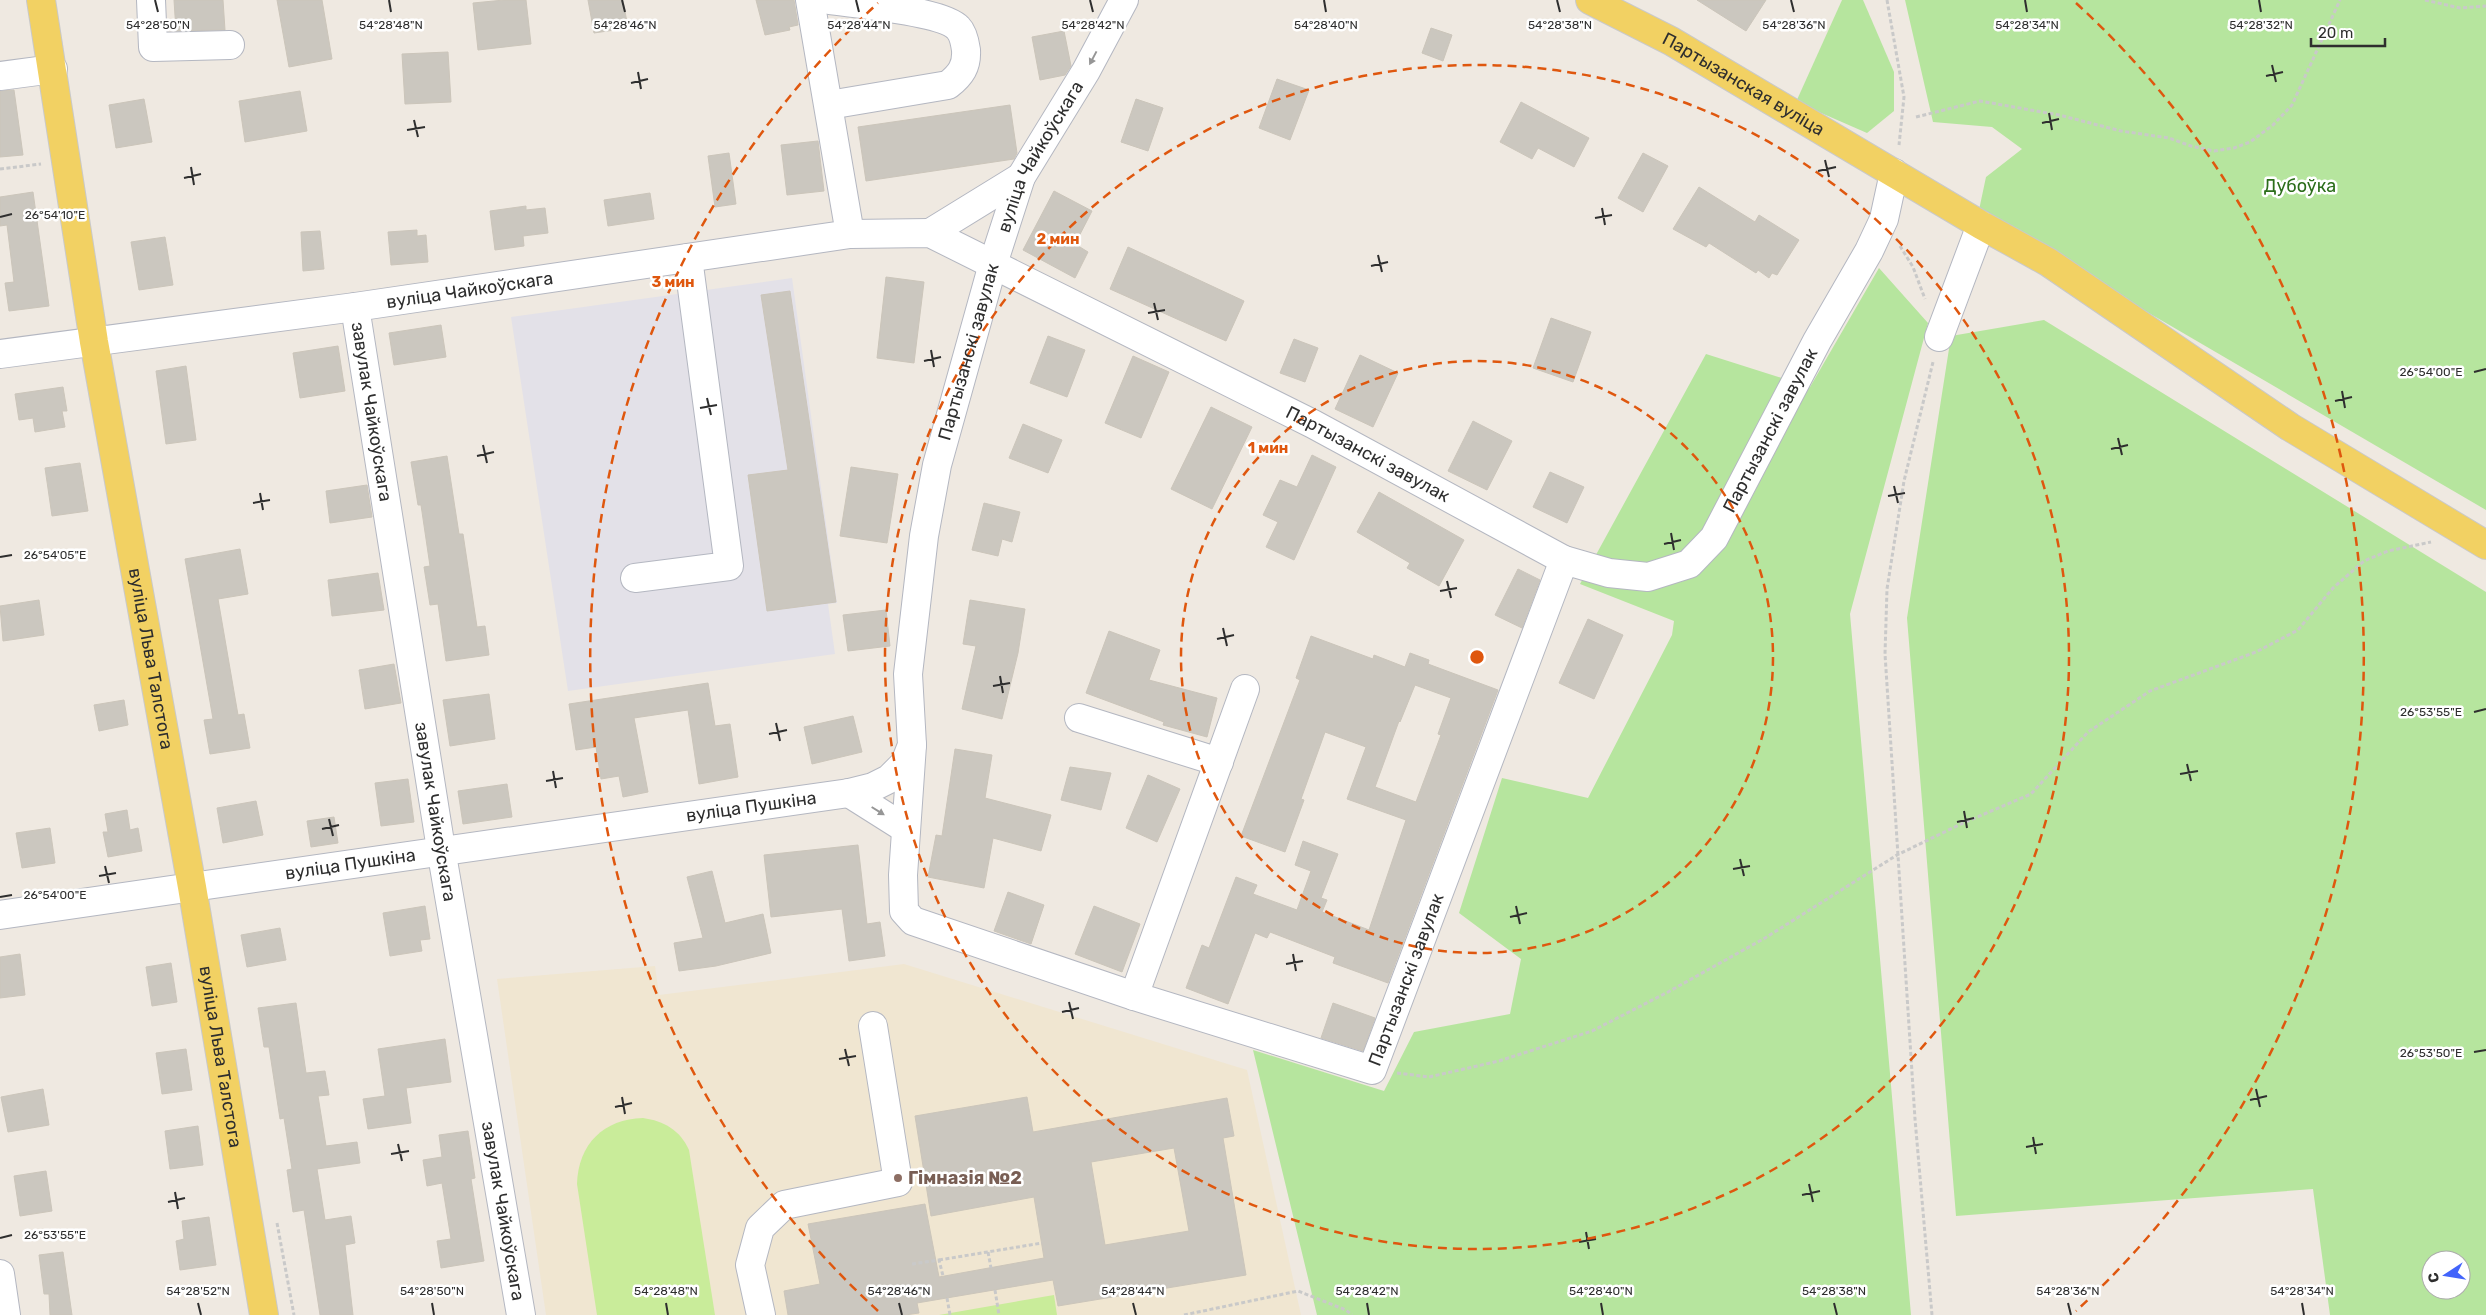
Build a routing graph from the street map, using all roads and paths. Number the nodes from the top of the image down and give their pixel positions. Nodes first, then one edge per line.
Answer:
1 (41, 0) edge
2 (151, 0) edge
3 (810, 0) edge
4 (829, 0) edge
5 (1124, 0) edge
6 (1590, 0) edge
7 (1888, 0) edge
8 (2340, 0) edge
9 (2425, 0) edge
10 (2486, 6) edge
11 (230, 45) dead end
12 (52, 69) junction
13 (0, 76) edge
14 (829, 105) junction
15 (1916, 117) dead end
16 (42, 164) dead end
17 (0, 169) edge
18 (1894, 173) junction
19 (1021, 177) junction
20 (1884, 219) junction
21 (1981, 225) junction
22 (930, 232) junction
23 (850, 234) junction
24 (688, 258) junction
25 (993, 264) junction
26 (355, 307) junction
27 (1939, 337) junction
28 (94, 342) junction
29 (0, 354) edge
30 (2477, 539) edge
31 (1564, 560) junction
32 (635, 578) dead end
33 (1245, 689) dead end
34 (1079, 718) dead end
35 (912, 745) junction
36 (1219, 762) junction
37 (849, 793) junction
38 (906, 829) junction
39 (441, 849) junction
40 (1897, 855) junction
41 (192, 887) junction
42 (0, 915) edge
43 (1134, 996) junction
44 (873, 1026) dead end
45 (1372, 1070) junction
46 (1042, 1243) dead end
47 (988, 1252) junction
48 (939, 1260) junction
49 (912, 1264) dead end
50 (991, 1268) dead end
51 (0, 1274) edge
52 (943, 1276) dead end
53 (995, 1290) dead end
54 (947, 1298) dead end
55 (6, 1315) edge
56 (264, 1315) edge
57 (520, 1315) edge
58 (761, 1315) edge
59 (950, 1315) edge
60 (999, 1315) edge
61 (1187, 1315) edge
62 (1352, 1315) edge
63 (1932, 1315) edge

1 - 12 main road, вуліца Льва Талстога
2 - 11 street
3 - 14 street
4 - 14 street
5 -> 19 street, вуліца Чайкоўскага
6 - 18 main road, Партызанская вуліца
7 - 18 path
8 - 15 path
9 - 10 path
12 - 13 street
12 - 28 main road, вуліца Льва Талстога
14 - 23 street
16 - 17 path
18 - 20 street, Партызанскі завулак
18 - 21 main road, Партызанская вуліца
19 - 22 street
19 - 25 street, вуліца Чайкоўскага
20 - 27 path
20 - 31 street, Партызанскі завулак
21 - 27 street
21 - 30 main road, Партызанская вуліца
22 - 23 street, вуліца Чайкоўскага
22 - 25 street, вуліца Чайкоўскага
23 - 24 street, вуліца Чайкоўскага
24 - 26 street, вуліца Чайкоўскага
24 - 32 street
25 - 31 street, Партызанскі завулак
25 - 35 street, Партызанскі завулак
26 - 28 street, вуліца Чайкоўскага
26 - 39 street, завулак Чайкоўскага
27 - 40 path
28 - 29 street, вуліца Чайкоўскага
28 - 41 main road, вуліца Льва Талстога
30 - 40 path
31 - 45 street, Партызанскі завулак
33 - 36 street
34 - 36 street
35 - 37 street, Партызанскі завулак
35 - 38 street, Партызанскі завулак
36 - 43 street
37 -> 38 street
37 - 39 street, вуліца Пушкіна
38 - 43 street, Партызанскі завулак
39 - 41 street, вуліца Пушкіна
39 - 57 street, завулак Чайкоўскага
40 - 45 path
40 - 63 path
41 - 42 street, вуліца Пушкіна
41 - 56 main road, вуліца Льва Талстога
43 - 45 street, Партызанскі завулак
44 - 58 street
46 - 47 path
47 - 48 path
47 - 50 path
48 - 49 path
48 - 52 path
51 - 55 street
53 - 60 path
54 - 59 path
61 - 62 path

